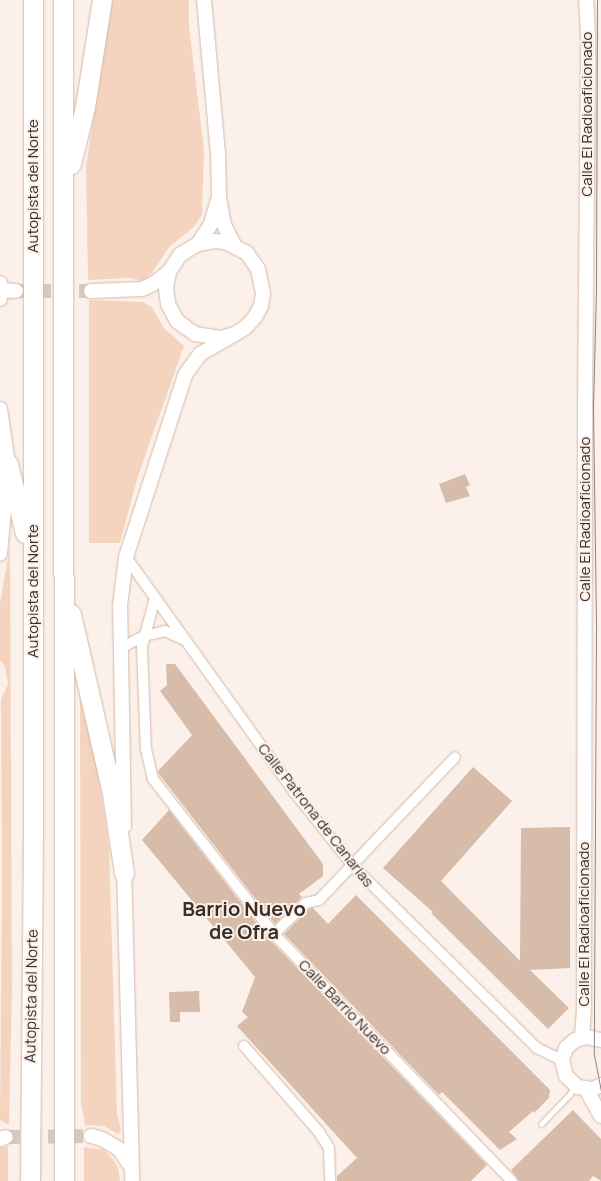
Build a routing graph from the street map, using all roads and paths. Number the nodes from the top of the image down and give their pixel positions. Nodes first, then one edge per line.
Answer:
1 (33, 0) edge
2 (63, 0) edge
3 (102, 0) edge
4 (204, 0) edge
5 (586, 0) edge
6 (64, 195) junction
7 (219, 197) junction
8 (198, 244) junction
9 (234, 245) junction
10 (169, 272) junction
11 (142, 289) junction
12 (0, 291) edge
13 (16, 291) tunnel mouth
14 (91, 291) tunnel mouth
15 (168, 304) junction
16 (235, 334) junction
17 (0, 409) edge
18 (8, 464) junction
19 (0, 554) edge
20 (126, 558) junction
21 (33, 563) junction
22 (64, 584) junction
23 (155, 598) junction
24 (144, 636) junction
25 (183, 639) junction
26 (121, 648) junction
27 (455, 757) dead end
28 (353, 866) junction
29 (124, 873) junction
30 (274, 934) junction
31 (582, 1037) junction
32 (601, 1040) edge
33 (244, 1046) dead end
34 (562, 1060) junction
35 (601, 1086) edge
36 (580, 1087) junction
37 (601, 1116) edge
38 (541, 1124) dead end
39 (91, 1136) tunnel mouth
40 (132, 1175) edge
41 (30, 1181) edge
42 (64, 1181) edge
43 (330, 1181) edge
44 (512, 1181) edge

1 - 21 highway, Autopista del Norte
2 - 6 highway, Autopista del Norte
3 - 6 highway
4 - 7 street
5 - 31 street, Calle El Radioaficionado
6 - 22 highway, Autopista del Norte
7 - 8 street
7 - 9 street
8 - 9 street
8 - 10 street
9 - 16 street
10 - 11 street
10 - 15 street
11 - 14 street
11 - 15 street
12 - 13 street
15 - 16 street
16 - 20 street
17 - 18 street
18 - 19 street
18 - 21 highway
20 - 23 street, Calle Patrona de Canarias
20 - 26 street
21 - 41 highway, Autopista del Norte
22 - 29 highway
22 - 42 highway, Autopista del Norte
23 - 24 street, Calle Barrio Nuevo
23 - 25 street, Calle Patrona de Canarias
24 - 25 street
24 - 26 street
24 - 30 street, Calle Barrio Nuevo
25 - 28 street, Calle Patrona de Canarias
26 - 29 street
27 - 28 street
28 - 30 street
28 - 34 street, Calle Patrona de Canarias
29 - 40 street
30 - 44 street, Calle Barrio Nuevo
31 - 32 street
31 - 34 street
33 - 43 street
34 - 36 street
35 - 36 street
36 - 37 street
36 - 38 lane
39 - 40 street

